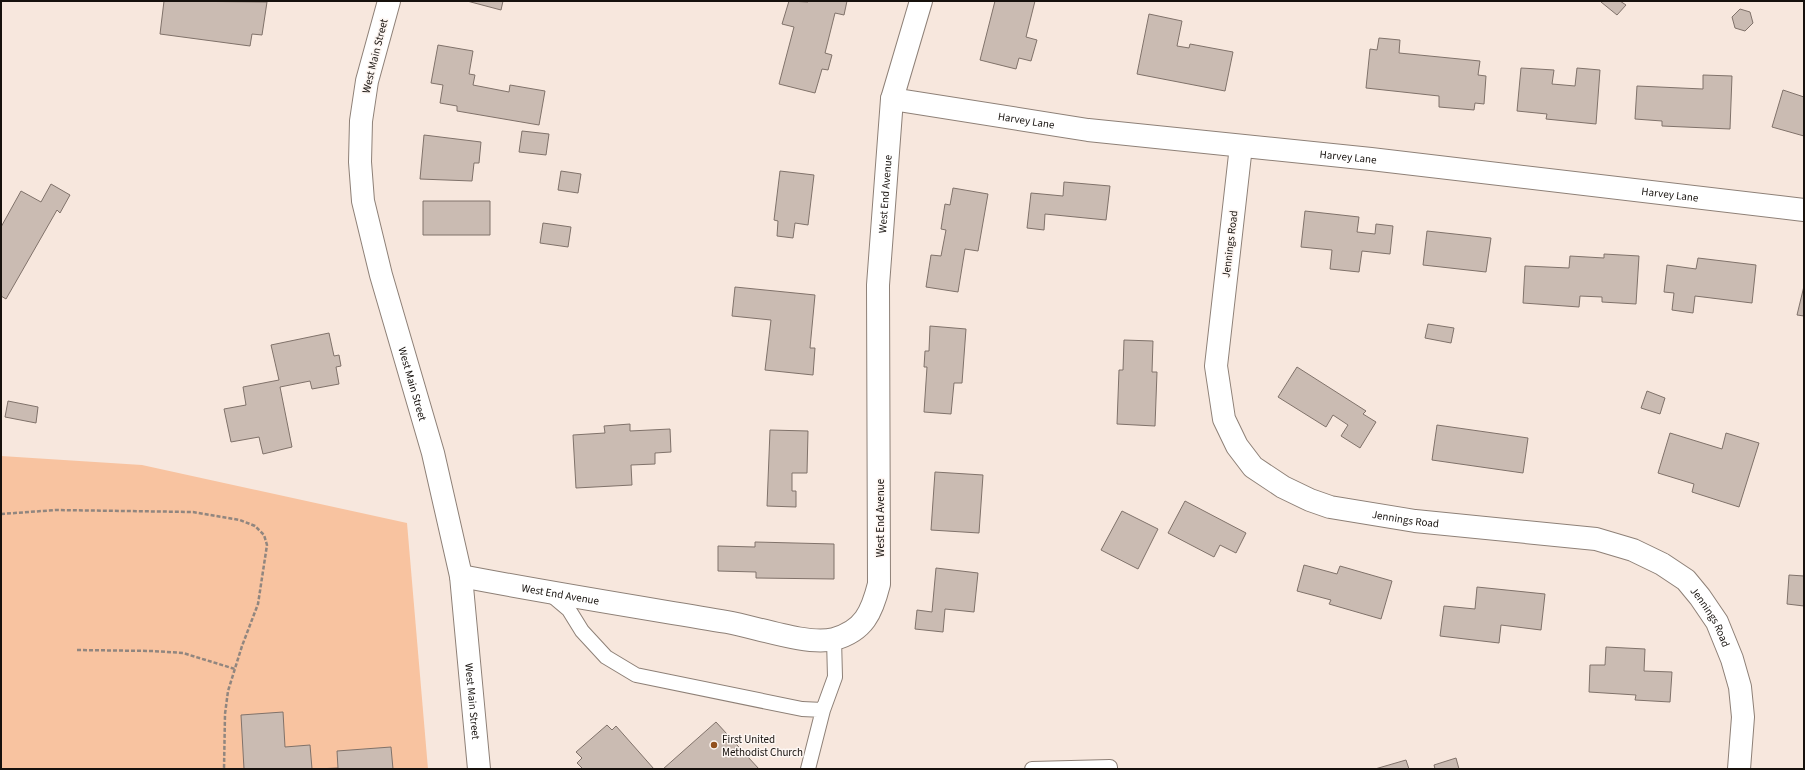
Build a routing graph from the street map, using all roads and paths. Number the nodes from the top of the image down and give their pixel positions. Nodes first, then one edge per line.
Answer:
1 (389, 1) edge
2 (921, 1) edge
3 (892, 99) junction
4 (1241, 146) junction
5 (1804, 210) edge
6 (1, 514) edge
7 (461, 576) junction
8 (550, 593) junction
9 (834, 639) junction
10 (78, 650) dead end
11 (235, 669) junction
12 (823, 710) junction
13 (224, 769) edge
14 (479, 769) edge
15 (808, 769) edge
16 (1032, 769) edge
17 (1110, 769) edge
18 (1739, 769) edge

1 - 7 street, West Main Street
2 - 3 street, West End Avenue
3 - 4 street, Harvey Lane
3 - 9 street, West End Avenue
4 - 5 street, Harvey Lane
4 - 18 street, Jennings Road
6 - 11 path
7 - 8 street, West End Avenue
7 - 14 street, West Main Street
8 - 9 street, West End Avenue
8 - 12 lane
9 - 12 lane
10 - 11 path
11 - 13 path
12 - 15 lane
16 - 17 lane

